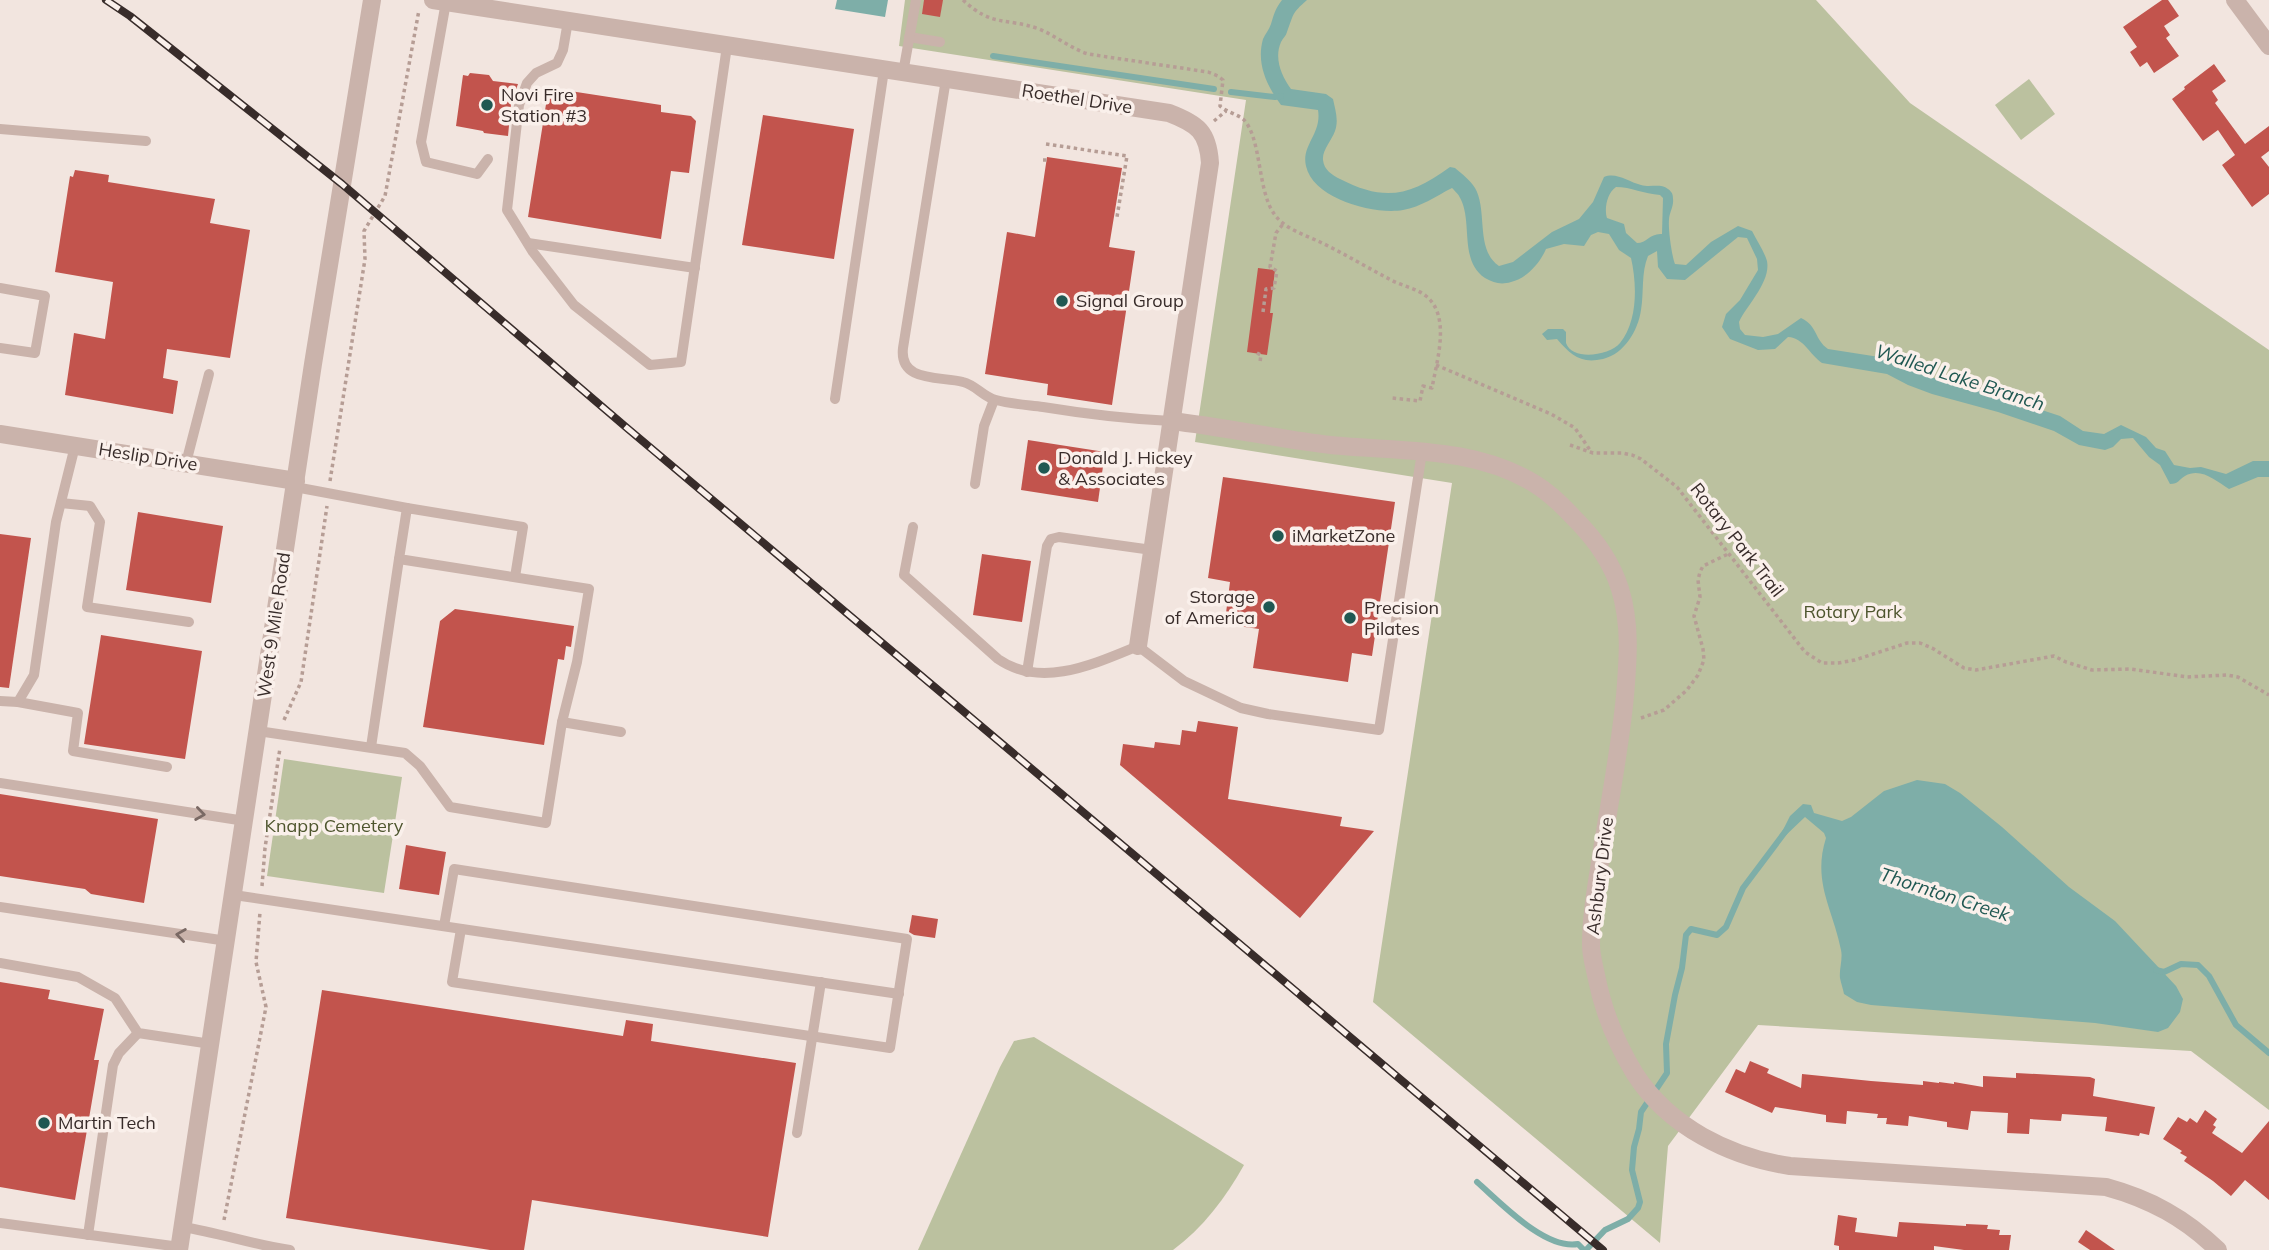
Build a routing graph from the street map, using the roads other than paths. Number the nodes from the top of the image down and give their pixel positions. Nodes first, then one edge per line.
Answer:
1 (372, 0) edge
2 (916, 0) edge
3 (2235, 0) edge
4 (439, 1) edge
5 (568, 21) junction
6 (909, 37) junction
7 (940, 42) dead end
8 (727, 46) junction
9 (2269, 46) edge
10 (884, 70) junction
11 (903, 73) junction
12 (946, 79) junction
13 (0, 129) edge
14 (146, 141) dead end
15 (488, 159) dead end
16 (528, 243) junction
17 (695, 268) junction
18 (0, 288) edge
19 (0, 348) edge
20 (209, 374) dead end
21 (835, 400) dead end
22 (994, 400) junction
23 (1171, 421) junction
24 (0, 434) edge
25 (75, 446) junction
26 (1422, 452) junction
27 (186, 463) junction
28 (296, 484) junction
29 (975, 484) dead end
30 (61, 503) junction
31 (407, 508) junction
32 (913, 527) dead end
33 (1152, 550) junction
34 (399, 559) junction
35 (515, 577) junction
36 (189, 622) dead end
37 (1138, 646) junction
38 (1027, 672) junction
39 (0, 701) edge
40 (18, 702) junction
41 (562, 722) junction
42 (258, 731) junction
43 (621, 732) dead end
44 (370, 747) junction
45 (167, 767) dead end
46 (0, 783) edge
47 (245, 821) junction
48 (234, 895) junction
49 (0, 907) edge
50 (444, 926) junction
51 (461, 929) junction
52 (227, 941) junction
53 (0, 963) edge
54 (821, 982) junction
55 (899, 994) junction
56 (138, 1033) junction
57 (813, 1036) junction
58 (211, 1044) junction
59 (797, 1133) dead end
60 (0, 1223) edge
61 (183, 1227) junction
62 (88, 1235) junction
63 (180, 1249) edge
64 (290, 1250) edge
65 (2218, 1250) edge

1 - 28 street, West 9 Mile Road
2 - 6 lane
3 - 9 street
4 - 5 street, Roethel Drive
4 - 15 lane
5 - 8 street, Roethel Drive
5 - 16 lane
6 - 7 lane
6 - 11 lane
8 - 10 street, Roethel Drive
8 - 17 lane
10 - 11 street, Roethel Drive
10 - 21 lane
11 - 12 street, Roethel Drive
12 - 22 lane
12 - 23 street, Roethel Drive
13 - 14 lane
16 - 17 lane
16 - 17 lane
18 - 19 lane
20 - 27 lane
22 - 23 lane
22 - 29 lane
23 - 26 street, Ashbury Drive
23 - 33 street, Roethel Drive
24 - 25 street, Heslip Drive
25 - 27 street, Heslip Drive
25 - 30 lane
26 - 37 lane
26 - 65 street, Ashbury Drive
27 - 28 street, Heslip Drive
28 - 31 lane
28 - 42 street, West 9 Mile Road
30 - 36 lane
30 - 40 lane
31 - 34 lane
31 - 35 lane
32 - 38 lane
33 - 37 street, Roethel Drive
33 - 38 lane
34 - 35 lane
34 - 44 lane
35 - 41 lane
37 - 38 lane
39 - 40 lane
40 - 45 lane
41 - 43 lane
41 - 44 lane
42 - 44 lane
42 - 47 street, West 9 Mile Road
46 -> 47 lane
47 - 48 street, West 9 Mile Road
48 - 50 lane
48 - 52 street, West 9 Mile Road
52 -> 49 lane
50 - 51 lane
50 - 55 lane
51 - 54 lane
51 - 57 lane
52 - 58 street, West 9 Mile Road
53 - 56 lane
54 - 55 lane
54 - 57 lane
55 - 57 lane
56 - 58 lane
56 - 62 lane
57 - 59 lane
58 - 61 street, West 9 Mile Road
60 - 62 lane
61 - 63 street, West 9 Mile Road
61 - 64 lane
62 - 63 lane

